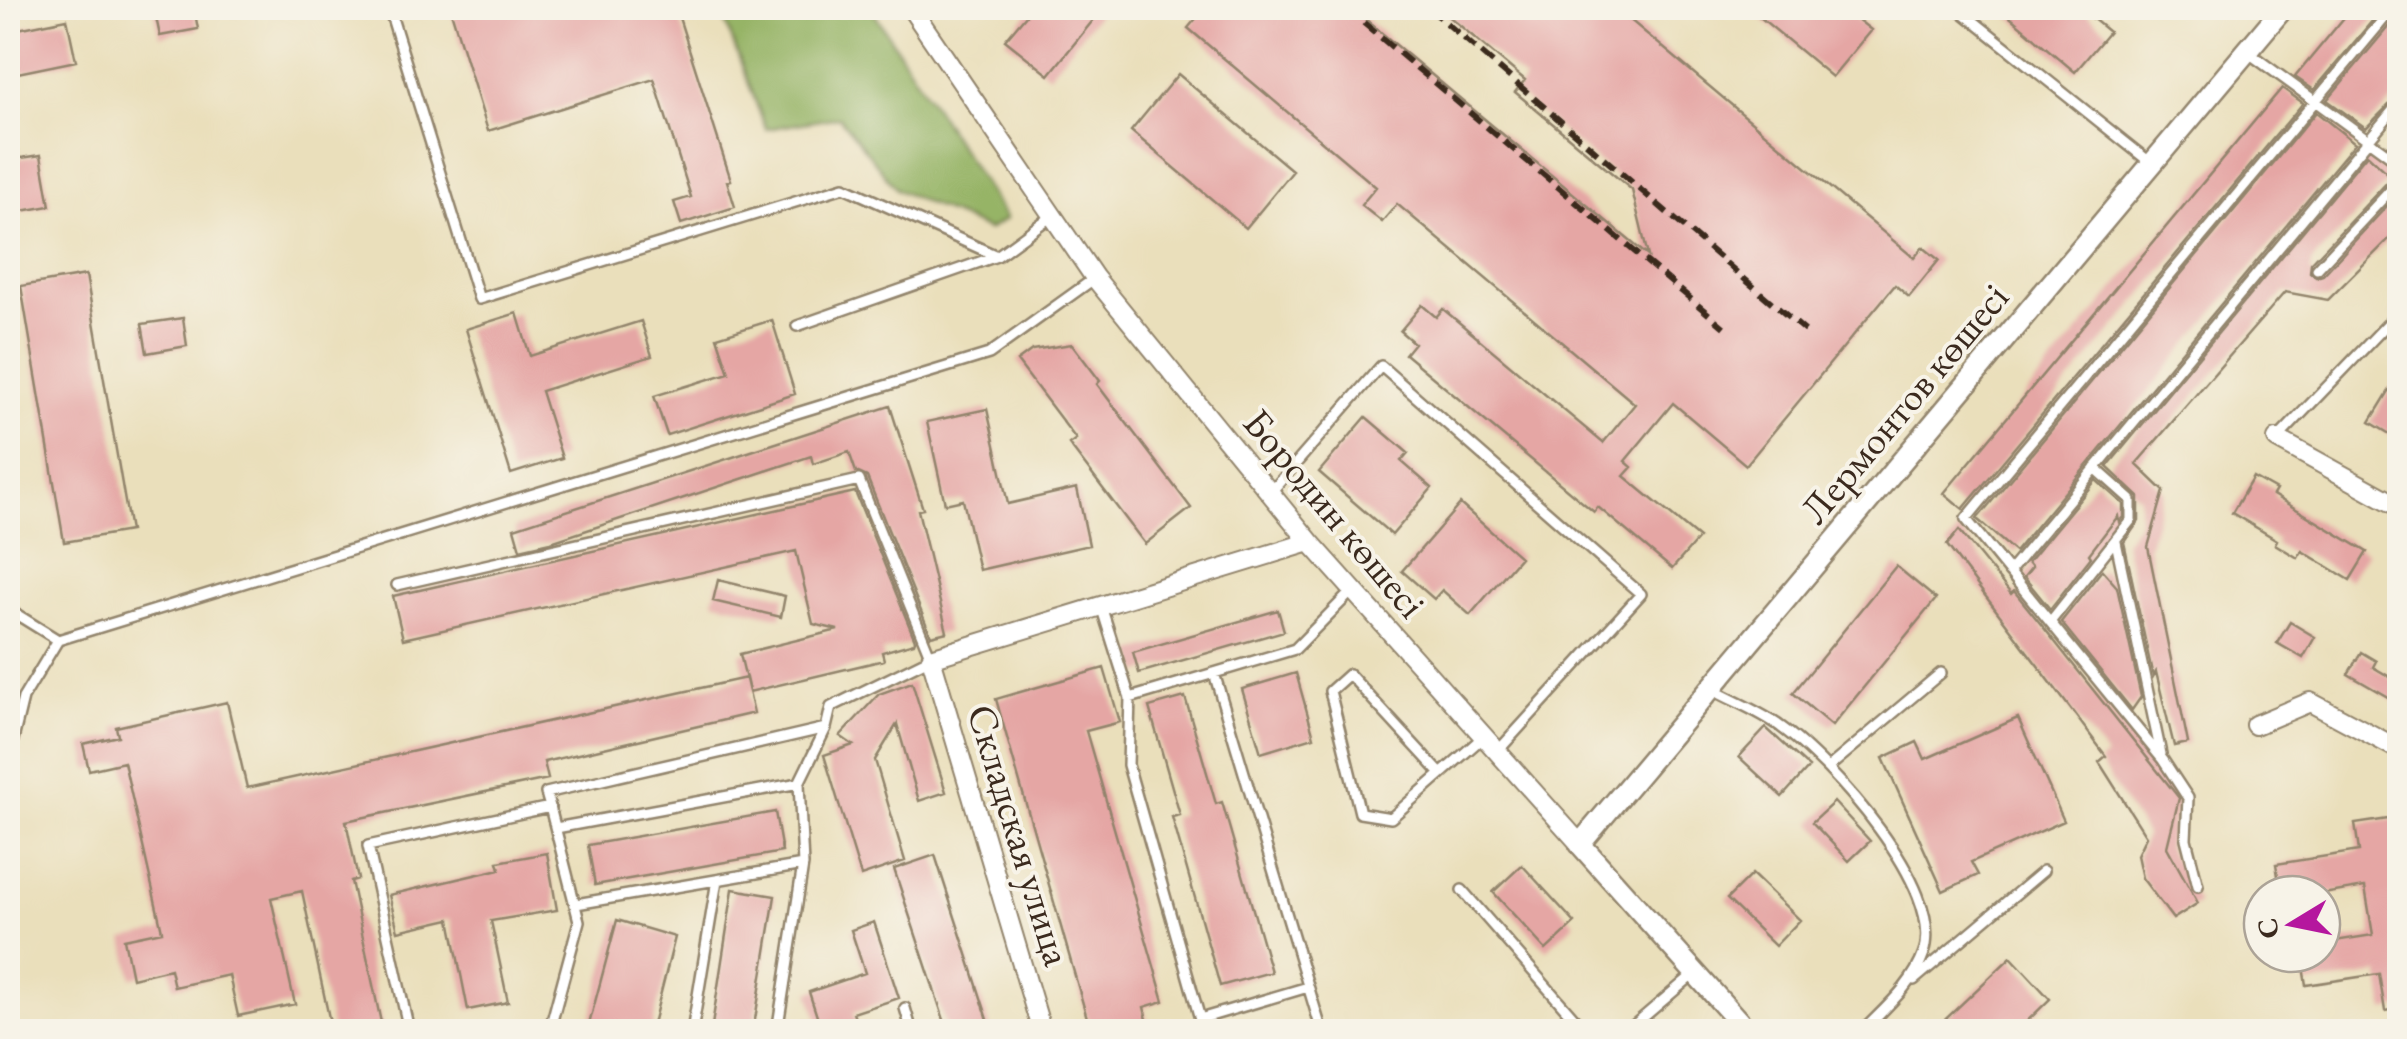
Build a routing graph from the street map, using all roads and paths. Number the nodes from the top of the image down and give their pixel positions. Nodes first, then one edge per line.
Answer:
1 (389, 8) edge
2 (912, 8) edge
3 (1957, 8) edge
4 (2283, 8) edge
5 (2394, 8) edge
6 (2246, 51) junction
7 (2315, 102) junction
8 (2400, 102) edge
9 (2368, 140) junction
10 (2151, 163) junction
11 (2400, 163) edge
12 (2400, 180) edge
13 (1053, 216) junction
14 (997, 256) junction
15 (2317, 270) dead end
16 (1095, 278) junction
17 (2400, 311) edge
18 (797, 326) dead end
19 (2276, 438) joint
20 (2095, 468) junction
21 (1270, 493) junction
22 (2400, 506) edge
23 (1310, 542) junction
24 (2116, 542) junction
25 (2008, 572) junction
26 (397, 585) dead end
27 (1352, 591) junction
28 (1100, 606) junction
29 (8, 608) edge
30 (2050, 622) junction
31 (58, 640) junction
32 (931, 658) junction
33 (1941, 672) dead end
34 (1214, 673) junction
35 (1710, 688) junction
36 (1130, 698) junction
37 (2255, 726) dead end
38 (826, 728) junction
39 (1484, 737) junction
40 (2400, 750) edge
41 (1497, 752) junction
42 (8, 760) edge
43 (2163, 760) junction
44 (1829, 766) junction
45 (1441, 774) junction
46 (799, 783) junction
47 (550, 807) junction
48 (556, 828) junction
49 (1580, 844) junction
50 (804, 865) junction
51 (2043, 870) dead end
52 (717, 880) junction
53 (2198, 886) dead end
54 (1462, 890) dead end
55 (576, 904) junction
56 (1695, 972) junction
57 (1908, 984) junction
58 (1308, 988) junction
59 (905, 1008) dead end
60 (408, 1026) dead end
61 (549, 1032) edge
62 (692, 1032) edge
63 (777, 1032) edge
64 (912, 1032) edge
65 (1042, 1032) edge
66 (1322, 1032) edge
67 (1586, 1032) edge
68 (1626, 1032) edge
69 (1748, 1032) edge
70 (1862, 1032) edge

1 - 14 lane
2 - 13 street, Бородин көшесі
3 - 10 lane
4 - 6 street, Лермонтов көшесі
5 - 7 lane
6 - 7 lane
6 - 10 street, Лермонтов көшесі
7 - 9 lane
7 - 25 lane
8 - 9 lane
9 - 11 lane
9 - 20 lane
10 - 35 street, Лермонтов көшесі
12 - 15 lane
13 - 14 lane
13 - 16 street, Бородин көшесі
14 - 18 lane
16 - 21 street, Бородин көшесі
16 - 31 lane
17 - 19 lane
19 - 22 street
20 - 24 lane
20 - 25 lane
21 - 23 street, Бородин көшесі
21 - 41 lane
23 - 27 street, Бородин көшесі
23 - 28 street
24 - 30 lane
24 - 43 lane
25 - 30 lane
26 - 32 lane
27 - 34 lane
27 - 39 street, Бородин көшесі
28 - 32 street
28 - 36 lane
29 - 31 lane
30 - 43 lane
31 - 42 lane
32 - 38 lane
32 - 65 street, Складская улица
33 - 44 lane
34 - 36 lane
34 - 58 lane
35 - 44 lane
35 - 49 street, Лермонтов көшесі
36 - 58 lane
37 - 40 street
38 - 46 lane
38 - 47 lane
39 - 41 street, Бородин көшесі
39 - 45 lane
41 - 49 street, Бородин көшесі
43 - 53 lane
44 - 57 lane
45 - 45 lane
46 - 48 lane
46 - 50 lane
47 - 48 lane
47 - 60 lane
48 - 55 lane
49 - 56 street, Бородин көшесі
50 - 52 lane
50 - 63 lane
51 - 57 lane
52 - 55 lane
52 - 62 lane
54 - 67 lane
55 - 61 lane
56 - 68 lane
56 - 69 street, Бородин көшесі
57 - 70 lane
58 - 66 lane
59 - 64 lane

